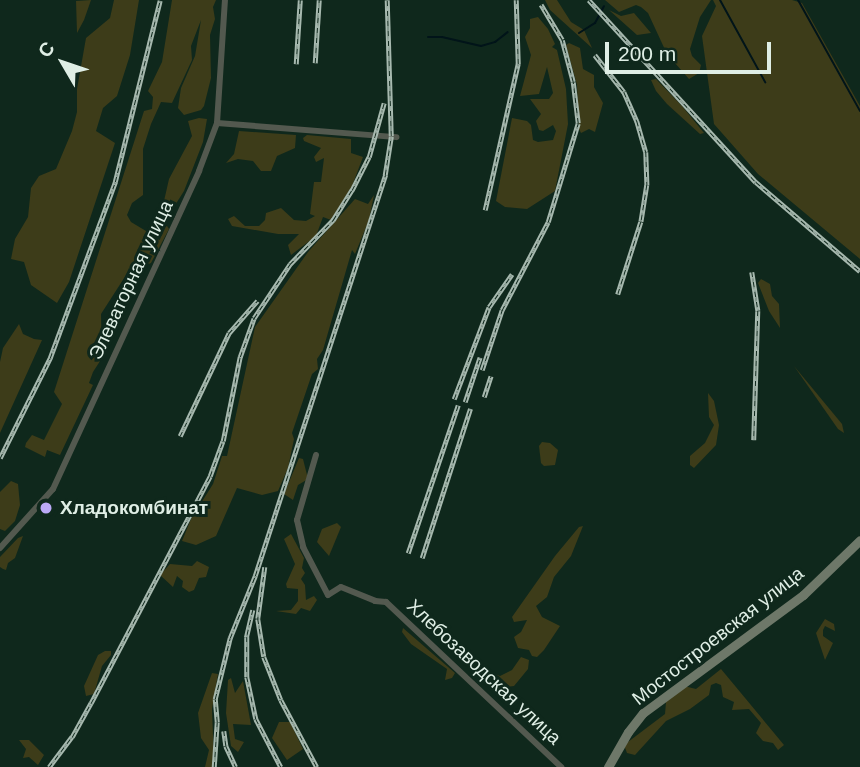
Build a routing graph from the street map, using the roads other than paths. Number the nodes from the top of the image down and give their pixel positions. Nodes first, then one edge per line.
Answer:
1 (225, 0) edge
2 (217, 122) junction
3 (396, 137) dead end
4 (316, 455) dead end
5 (860, 540) edge
6 (0, 548) edge
7 (561, 767) edge
8 (608, 767) edge

1 - 2 street, Элеваторная улица
2 - 3 street
2 - 6 street, Элеваторная улица
4 - 7 street, Хлебозаводская улица
5 - 8 main road, Мостостроевская улица

